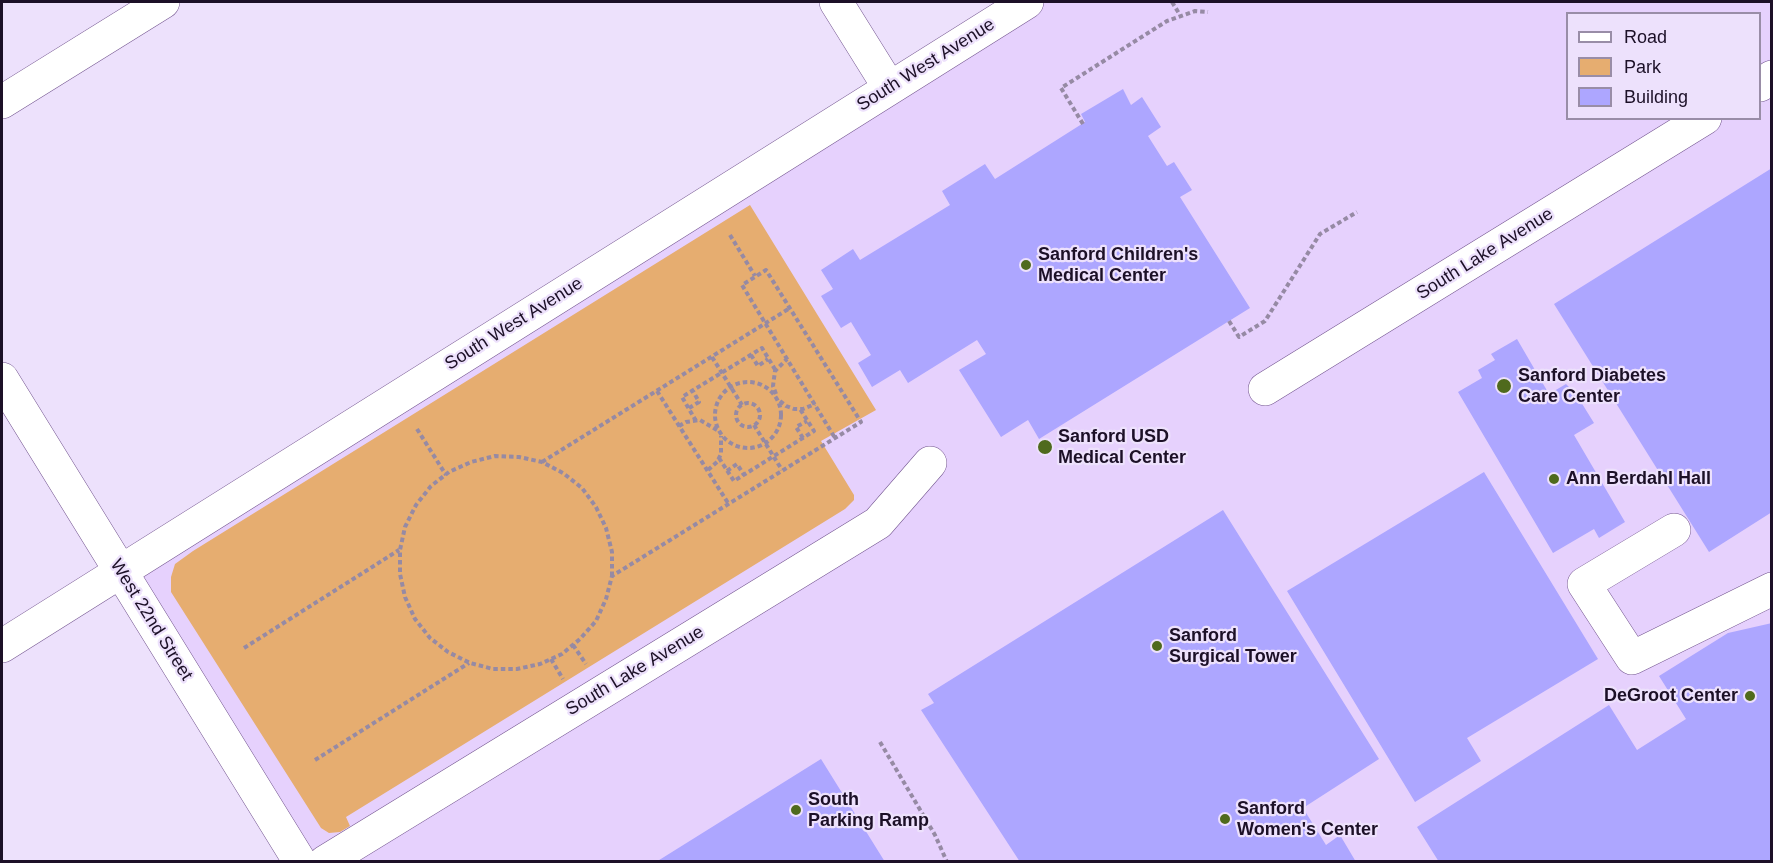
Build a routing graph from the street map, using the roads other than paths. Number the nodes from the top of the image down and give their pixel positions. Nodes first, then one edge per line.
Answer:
1 (163, 2) edge
2 (836, 2) edge
3 (1027, 2) edge
4 (890, 87) junction
5 (2, 102) edge
6 (1702, 120) edge
7 (2, 379) edge
8 (1265, 389) dead end
9 (930, 463) dead end
10 (1674, 530) dead end
11 (121, 572) junction
12 (1772, 589) edge
13 (2, 646) edge
14 (300, 861) edge
15 (325, 861) edge

1 - 5 street
2 - 4 street
3 - 4 street, South West Avenue
4 - 11 street, South West Avenue
6 - 8 street, South Lake Avenue
7 - 11 street, West 22nd Street
9 - 15 street, South Lake Avenue
10 - 12 street
11 - 13 street, South West Avenue
11 - 14 street, West 22nd Street

